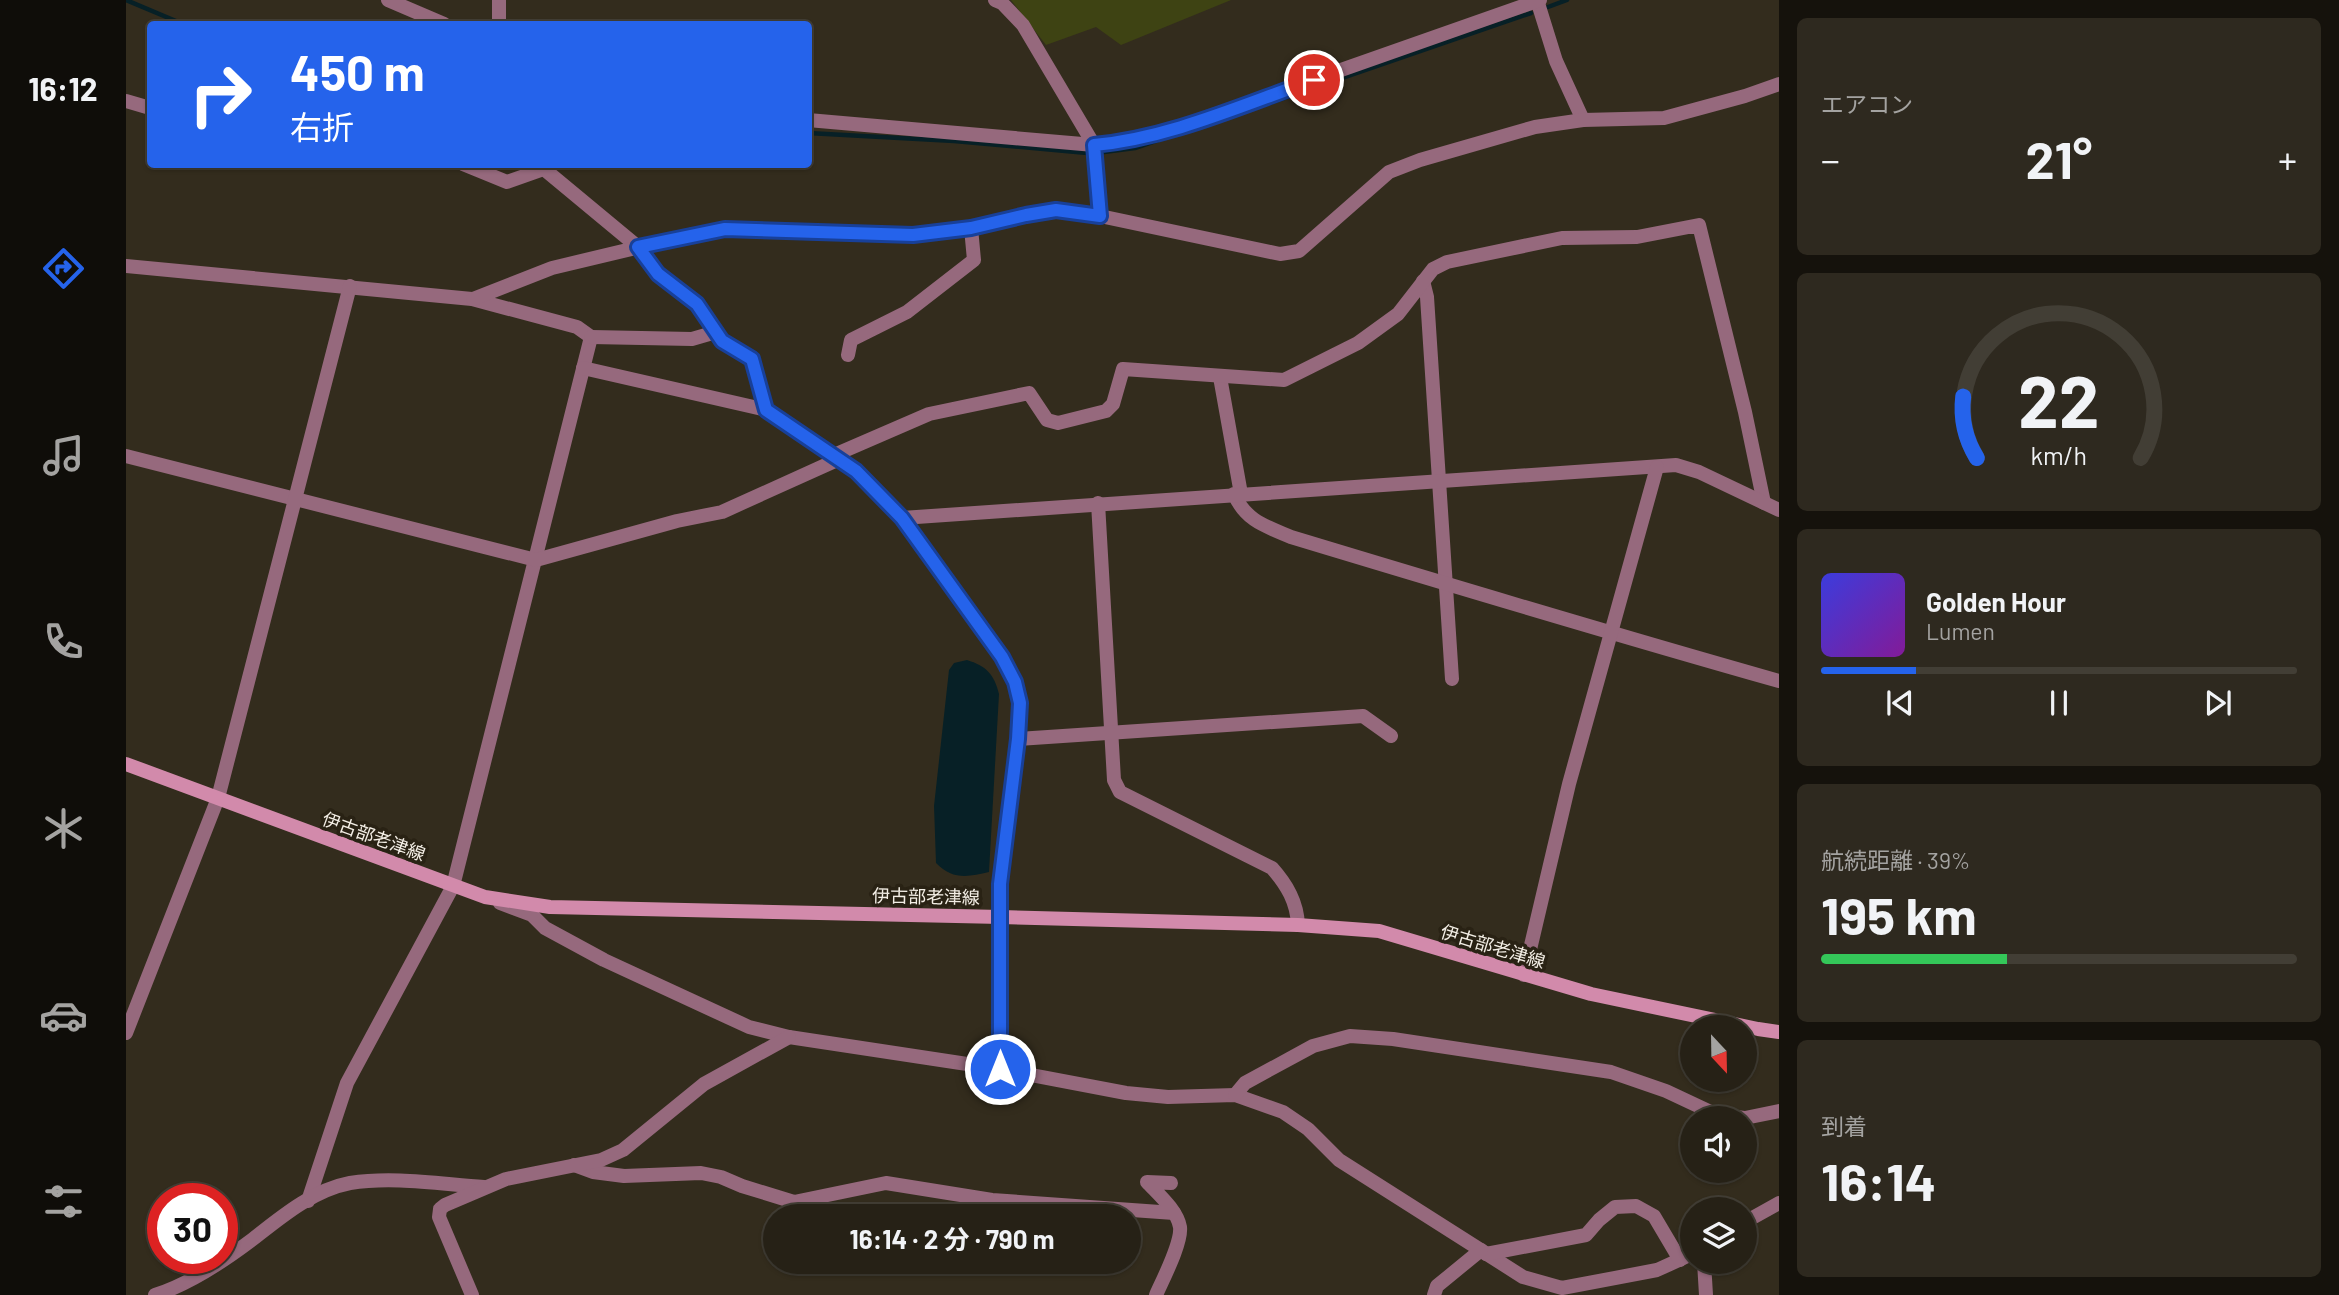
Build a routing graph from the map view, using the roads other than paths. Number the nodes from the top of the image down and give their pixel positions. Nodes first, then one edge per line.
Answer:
1 (388, 0) edge
2 (499, 0) edge
3 (1538, 0) edge
4 (999, 1) edge
5 (437, 21) edge
6 (499, 21) edge
7 (1779, 84) edge
8 (126, 101) edge
9 (147, 106) edge
10 (812, 120) edge
11 (1583, 120) junction
12 (1094, 145) junction
13 (473, 168) edge
14 (538, 168) edge
15 (541, 168) edge
16 (1100, 216) junction
17 (971, 228) junction
18 (638, 247) junction
19 (126, 266) edge
20 (1423, 281) junction
21 (350, 286) junction
22 (472, 299) junction
23 (716, 332) junction
24 (591, 337) junction
25 (848, 355) dead end
26 (583, 368) junction
27 (1220, 377) junction
28 (766, 410) junction
29 (126, 456) edge
30 (834, 458) junction
31 (1657, 467) junction
32 (1439, 480) junction
33 (1238, 494) junction
34 (295, 499) junction
35 (1098, 503) junction
36 (1764, 503) junction
37 (1779, 510) edge
38 (902, 518) junction
39 (536, 560) junction
40 (1445, 584) junction
41 (1612, 634) junction
42 (1452, 679) dead end
43 (1779, 681) edge
44 (1112, 732) junction
45 (1391, 736) dead end
46 (1018, 739) junction
47 (126, 764) edge
48 (218, 798) junction
49 (453, 886) junction
50 (485, 897) junction
51 (1001, 917) junction
52 (1297, 925) junction
53 (1524, 975) junction
54 (1779, 1032) edge
55 (126, 1033) edge
56 (789, 1037) junction
57 (1000, 1069) junction
58 (1235, 1095) junction
59 (1698, 1106) edge
60 (1779, 1111) edge
61 (1757, 1115) edge
62 (574, 1166) junction
63 (1171, 1183) dead end
64 (485, 1188) junction
65 (308, 1201) junction
66 (1779, 1203) edge
67 (1174, 1213) junction
68 (1757, 1215) edge
69 (1680, 1249) edge
70 (1483, 1252) junction
71 (1680, 1260) edge
72 (1705, 1274) edge
73 (155, 1295) edge
74 (472, 1295) edge
75 (1156, 1295) edge
76 (1434, 1295) edge
77 (1706, 1295) edge

1 - 5 street
2 - 6 street
3 - 11 street
3 - 12 street
4 - 12 street
7 - 11 street
8 - 9 street
10 - 12 street
11 - 16 street
12 - 16 street
13 - 14 street
15 - 18 street
16 - 17 street
17 - 18 street
17 - 25 street
18 - 22 street
18 - 23 street
19 - 21 street
20 - 27 street
20 - 32 street
20 - 36 street
21 - 22 street
21 - 34 street
22 - 24 street
23 - 24 street
23 - 28 street
24 - 26 street
26 - 28 street
26 - 39 street
27 - 30 street
27 - 33 street
28 - 30 street
29 - 34 street
30 - 38 street
30 - 39 street
31 - 32 street
31 - 36 street
31 - 41 street
32 - 33 street
32 - 40 street
33 - 35 street
33 - 40 street
34 - 39 street
34 - 48 street
35 - 38 street
35 - 44 street
36 - 37 street
38 - 46 street
39 - 49 street
40 - 41 street
40 - 42 street
41 - 43 street
41 - 53 street
44 - 45 street
44 - 46 street
44 - 52 street
46 - 51 street
47 - 48 main road, 伊古部老津線
48 - 49 main road, 伊古部老津線
48 - 55 street
49 - 50 main road, 伊古部老津線
49 - 65 street
50 - 51 main road, 伊古部老津線
50 - 56 street
51 - 52 main road, 伊古部老津線
51 - 57 street
52 - 53 main road, 伊古部老津線
53 - 54 main road, 伊古部老津線
56 - 57 street
56 - 62 street
57 - 58 street
58 - 59 street
58 - 70 street
60 - 61 street
62 - 64 street
62 - 67 street
63 - 67 street
64 - 65 street
64 - 74 street
65 - 73 street
66 - 68 street
67 - 75 street
69 - 70 street
70 - 71 street
70 - 76 street
72 - 77 street

